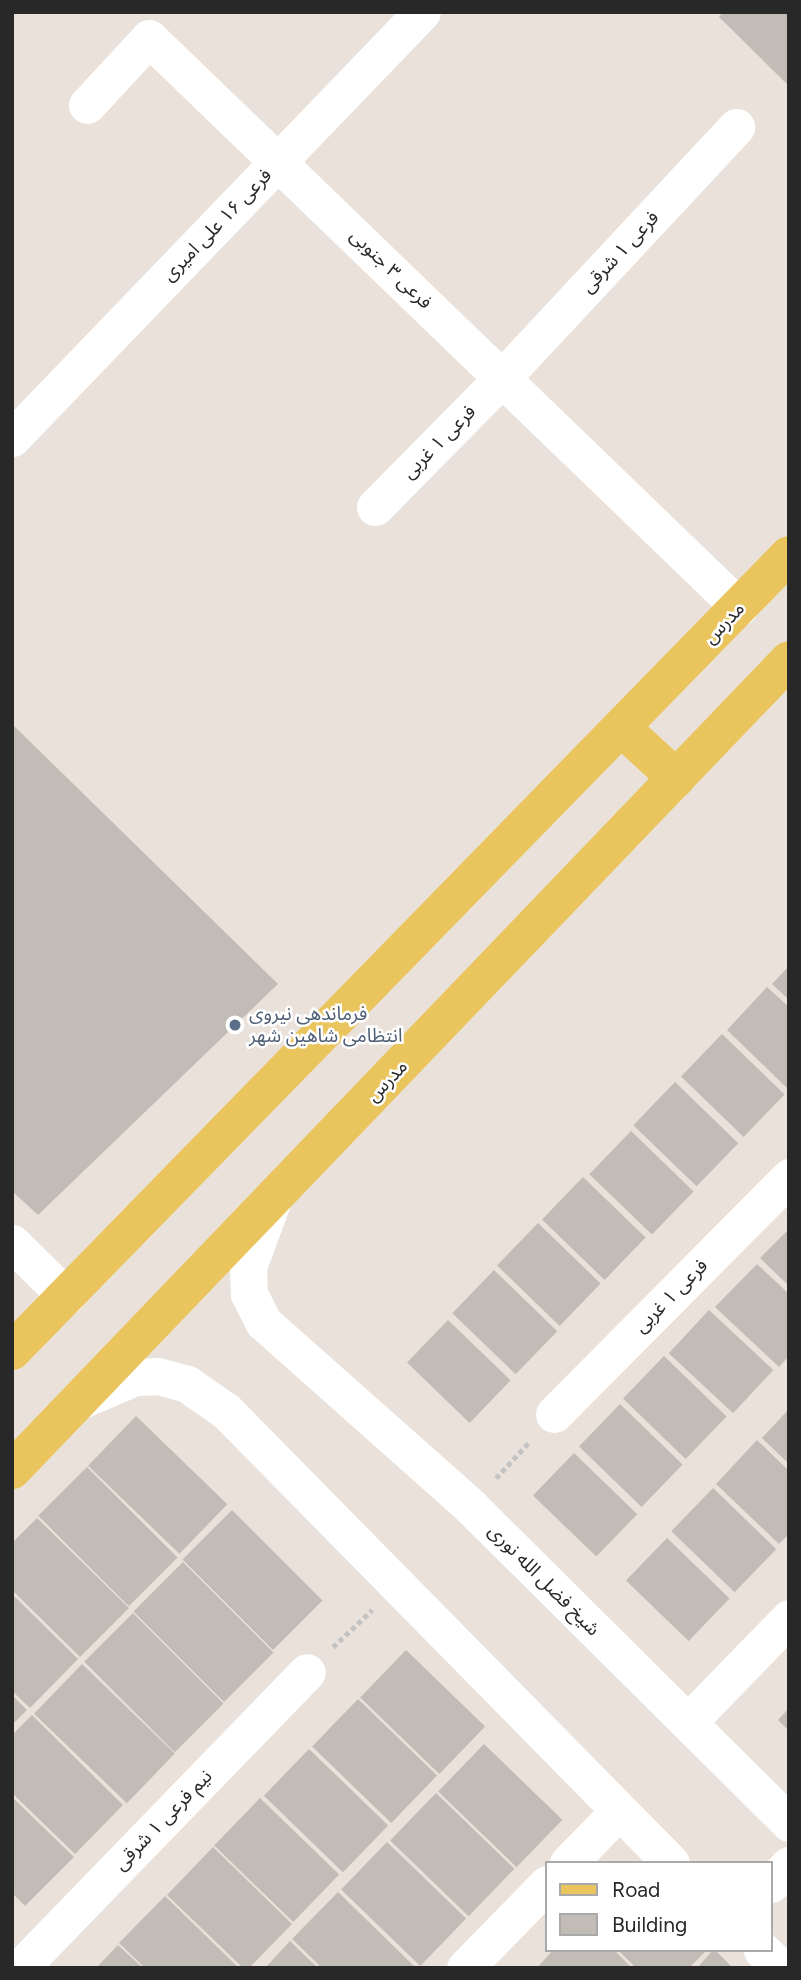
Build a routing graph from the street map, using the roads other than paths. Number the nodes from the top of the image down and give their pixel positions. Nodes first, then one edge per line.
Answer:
1 (422, 12) edge
2 (87, 104) dead end
3 (736, 127) dead end
4 (278, 160) junction
5 (503, 377) junction
6 (12, 438) edge
7 (375, 507) dead end
8 (789, 555) edge
9 (739, 607) junction
10 (789, 660) edge
11 (622, 728) junction
12 (676, 778) junction
13 (789, 1177) edge
14 (272, 1202) junction
15 (12, 1243) edge
16 (66, 1296) junction
17 (12, 1351) edge
18 (79, 1401) junction
19 (554, 1414) road end
20 (12, 1470) edge
21 (789, 1618) edge
22 (307, 1672) road end
23 (688, 1722) junction
24 (618, 1812) junction
25 (789, 1823) edge
26 (570, 1861) edge
27 (669, 1861) edge
28 (789, 1865) edge
29 (773, 1882) edge
30 (546, 1885) edge
31 (764, 1952) edge
32 (20, 1968) edge
33 (465, 1968) edge
34 (780, 1968) edge

1 - 4 street, فرعی ۱۶ علی امیری
2 - 4 street, فرعی ۳ جنوبی
3 - 5 street, فرعی ۱ شرقی
4 - 5 street, فرعی ۳ جنوبی
4 - 6 street, فرعی ۱۶ علی امیری
5 - 7 street, فرعی ۱ غربی
5 - 9 street, فرعی ۳ جنوبی
8 - 9 main road, مدرس
9 - 11 main road, مدرس
10 - 12 main road, مدرس
11 - 12 main road
11 - 16 main road, مدرس
12 - 14 main road, مدرس
13 - 19 street, فرعی ۱ غربی
14 - 18 main road, مدرس
14 - 23 street, شیخ فضل الله نوری
15 - 16 street
16 - 17 main road, مدرس
18 - 20 main road, مدرس
18 - 24 street
21 - 23 street
22 - 32 street, نیم فرعی ۱ شرقی
23 - 25 street, شیخ فضل الله نوری
24 - 26 street
24 - 27 street
28 - 29 street
30 - 33 street
31 - 34 street

